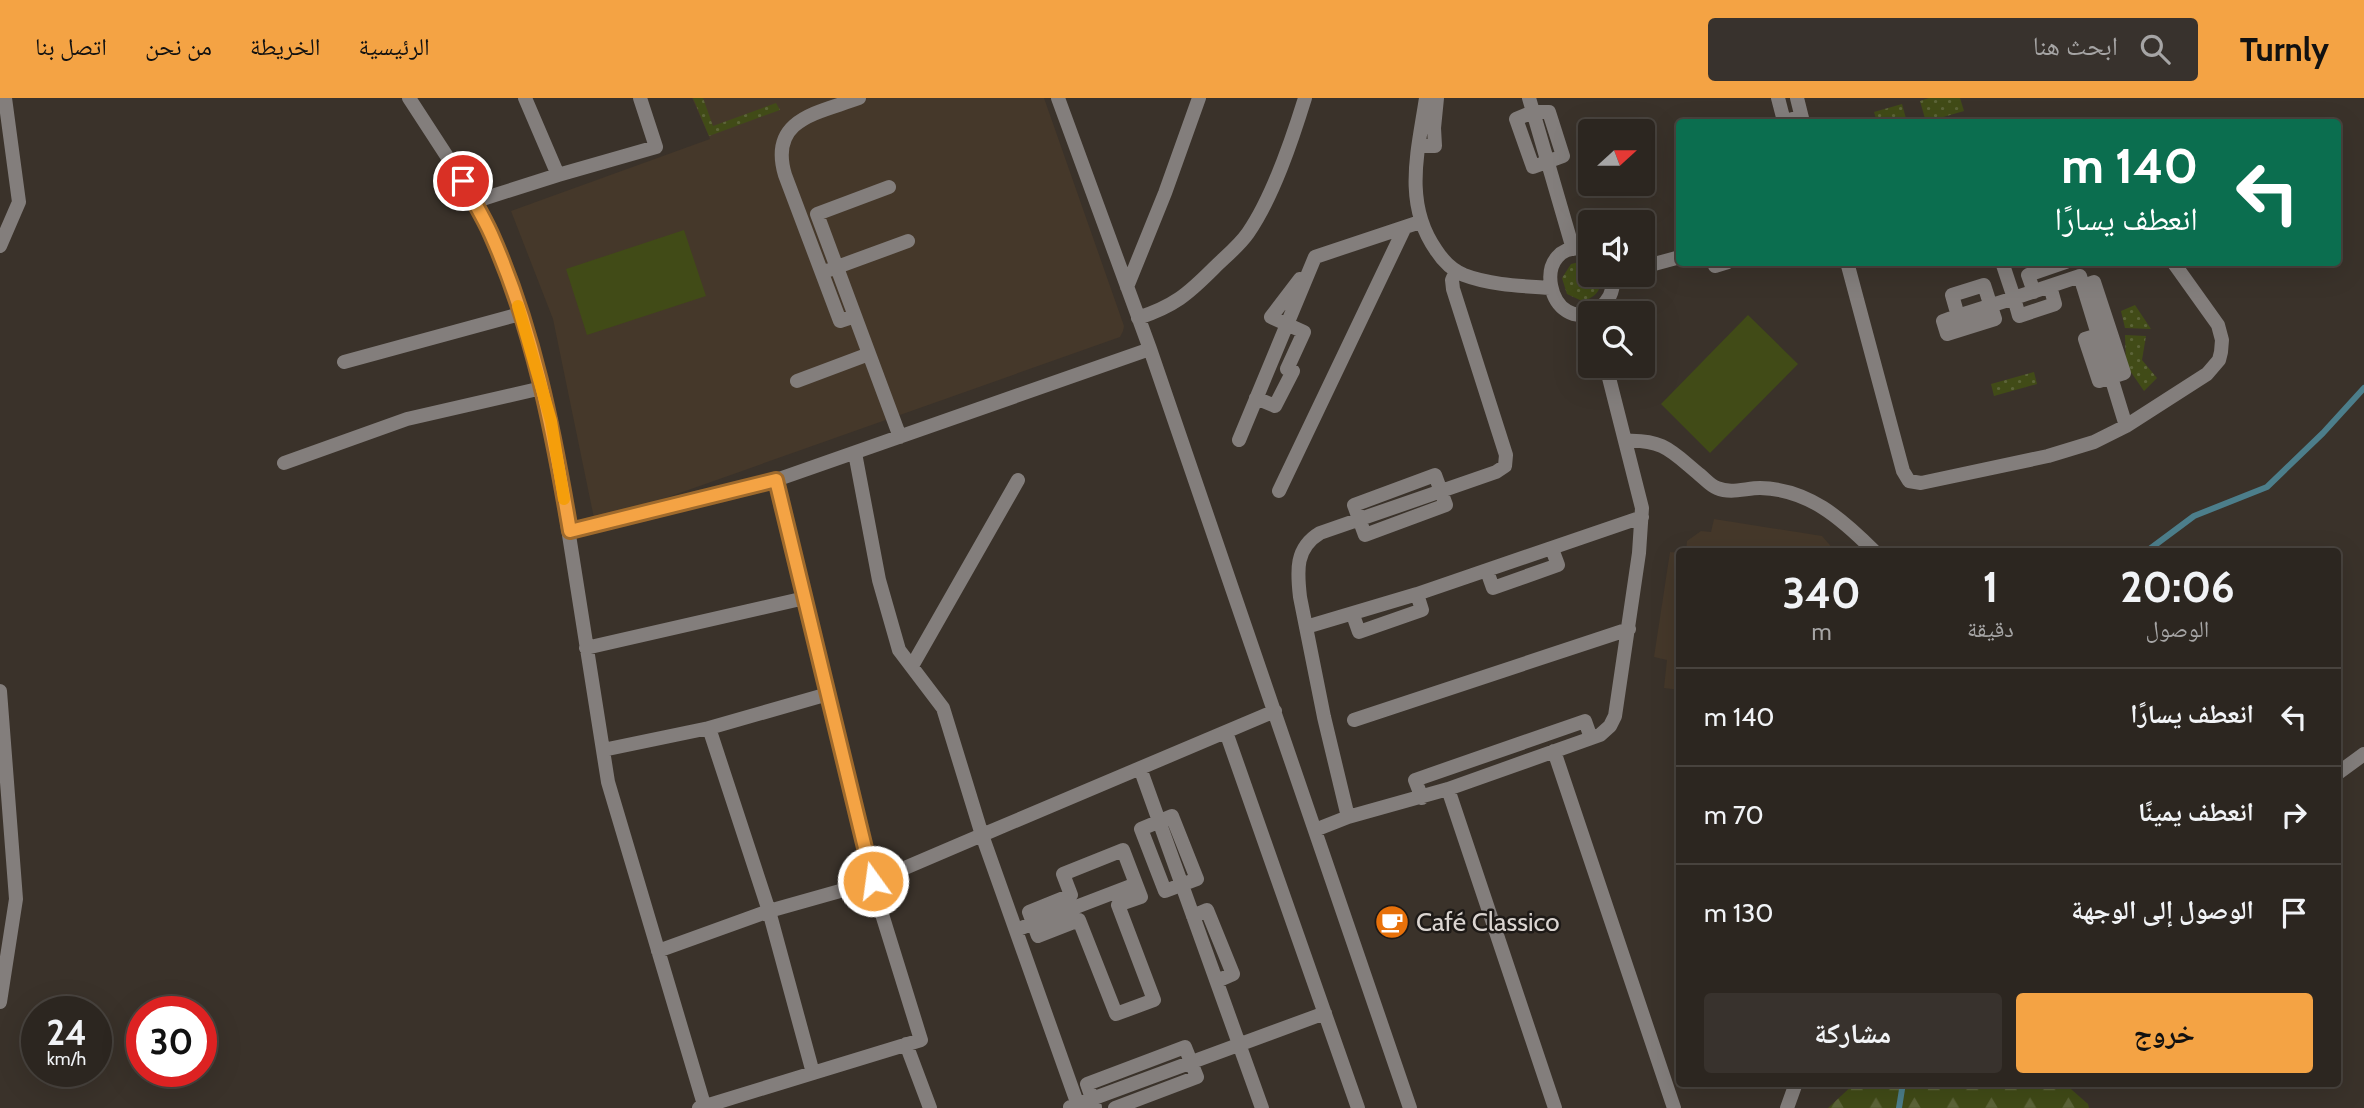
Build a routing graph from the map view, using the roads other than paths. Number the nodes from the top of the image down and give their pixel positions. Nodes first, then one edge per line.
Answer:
1 (5, 98) edge
2 (409, 98) edge
3 (525, 98) edge
4 (640, 98) edge
5 (859, 98) edge
6 (1058, 98) edge
7 (1199, 98) edge
8 (1305, 98) edge
9 (1426, 98) edge
10 (1437, 98) edge
11 (1778, 98) edge
12 (1797, 98) edge
13 (1531, 105) edge
14 (1783, 119) edge
15 (1802, 119) edge
16 (1419, 146) junction
17 (558, 174) junction
18 (889, 187) dead end
19 (473, 202) junction
20 (1420, 222) junction
21 (1405, 227) junction
22 (908, 241) dead end
23 (0, 246) edge
24 (1573, 249) junction
25 (1578, 249) edge
26 (1676, 258) edge
27 (1655, 264) edge
28 (1848, 266) edge
29 (2003, 266) edge
30 (2054, 266) edge
31 (2176, 266) edge
32 (837, 267) junction
33 (1455, 271) junction
34 (822, 273) junction
35 (2080, 275) edge
36 (2050, 286) junction
37 (1127, 287) junction
38 (1550, 288) junction
39 (2034, 292) junction
40 (2014, 298) junction
41 (1990, 306) junction
42 (1578, 313) edge
43 (520, 314) junction
44 (855, 316) junction
45 (1958, 316) junction
46 (1138, 318) junction
47 (1286, 325) junction
48 (1150, 349) junction
49 (870, 354) junction
50 (344, 362) dead end
51 (2111, 377) junction
52 (1609, 378) edge
53 (797, 381) dead end
54 (542, 388) junction
55 (1256, 398) junction
56 (2126, 426) junction
57 (900, 437) junction
58 (1239, 440) dead end
59 (1625, 441) junction
60 (855, 453) junction
61 (284, 463) dead end
62 (776, 480) junction
63 (1018, 480) dead end
64 (1279, 491) dead end
65 (1441, 491) junction
66 (1642, 517) junction
67 (1359, 519) junction
68 (570, 531) junction
69 (1871, 548) edge
70 (805, 598) junction
71 (1306, 627) junction
72 (1629, 629) junction
73 (586, 648) junction
74 (912, 666) junction
75 (0, 691) edge
76 (828, 694) junction
77 (1275, 711) junction
78 (1354, 720) dead end
79 (709, 728) junction
80 (1226, 732) junction
81 (1591, 738) junction
82 (603, 750) junction
83 (1553, 751) junction
84 (2364, 754) edge
85 (1140, 768) junction
86 (2341, 771) edge
87 (1448, 789) junction
88 (1422, 798) junction
89 (1348, 817) junction
90 (1159, 822) junction
91 (1315, 830) junction
92 (982, 835) junction
93 (873, 881) junction
94 (1136, 884) junction
95 (1182, 885) junction
96 (769, 911) junction
97 (1033, 923) junction
98 (1016, 930) junction
99 (658, 951) junction
100 (0, 1002) edge
101 (1325, 1013) junction
102 (906, 1044) junction
103 (1239, 1045) junction
104 (1191, 1062) junction
105 (813, 1073) junction
106 (1795, 1087) edge
107 (1094, 1104) edge
108 (703, 1107) edge
109 (1075, 1107) edge
110 (930, 1108) edge
111 (1115, 1108) edge
112 (1262, 1108) edge
113 (1358, 1108) edge
114 (1410, 1108) edge
115 (1555, 1108) edge
116 (1674, 1108) edge
117 (1787, 1108) edge

1 - 23 street
2 - 19 street
3 - 17 street
4 - 17 street
5 - 34 street
6 - 37 street
7 - 37 street
8 - 46 street
9 - 16 street
10 - 16 street
11 - 14 street
12 - 15 street
13 - 24 street
16 - 20 street
17 - 19 street
18 - 32 street
19 - 43 street
20 - 21 street
20 - 33 street
21 - 47 street
21 - 64 street
22 - 32 street
24 - 25 street
24 - 38 street
26 - 27 street
28 - 56 street
29 - 40 street
30 - 39 street
31 - 56 street
32 - 34 street
32 - 44 street
33 - 38 street
33 - 65 street
34 - 44 street
35 - 36 street
35 - 51 street
35 - 51 street
36 - 39 street
36 - 40 street
37 - 46 street
38 - 42 street
39 - 40 street
40 - 41 street
41 - 45 street
41 - 45 street
41 - 45 street
43 - 50 street
43 - 54 street
44 - 49 street
46 - 48 street
47 - 55 street
47 - 55 street
48 - 57 street
48 - 77 street
49 - 53 street
49 - 57 street
51 - 56 street
52 - 59 street
54 - 61 street
54 - 68 street
55 - 58 street
57 - 60 street
59 - 66 street
59 - 69 street
60 - 62 street
60 - 74 street
62 - 68 street
62 - 70 street
63 - 74 street
65 - 67 street
65 - 67 street
66 - 71 street
66 - 72 street
67 - 71 street
68 - 73 street
70 - 73 street
70 - 76 street
71 - 89 street
72 - 78 street
72 - 81 street
73 - 82 street
74 - 92 street
75 - 100 street
76 - 79 street
76 - 93 street
77 - 80 street
77 - 91 street
79 - 82 street
79 - 96 street
80 - 85 street
80 - 101 street
81 - 83 street
81 - 88 street
82 - 99 street
83 - 87 street
83 - 116 street
84 - 86 street
85 - 90 street
85 - 92 street
87 - 88 street
87 - 115 street
88 - 89 street
89 - 91 street
90 - 95 street
90 - 95 street
91 - 114 street
92 - 93 street
92 - 98 street
93 - 96 street
93 - 102 street
94 - 97 street
94 - 97 street
94 - 97 street
95 - 103 street
96 - 99 street
96 - 105 street
97 - 98 street
98 - 109 street
99 - 108 street
101 - 103 street
101 - 113 street
102 - 105 street
102 - 110 street
103 - 104 street
103 - 112 street
104 - 107 street
104 - 111 street
105 - 108 street
106 - 117 street
107 - 109 street

